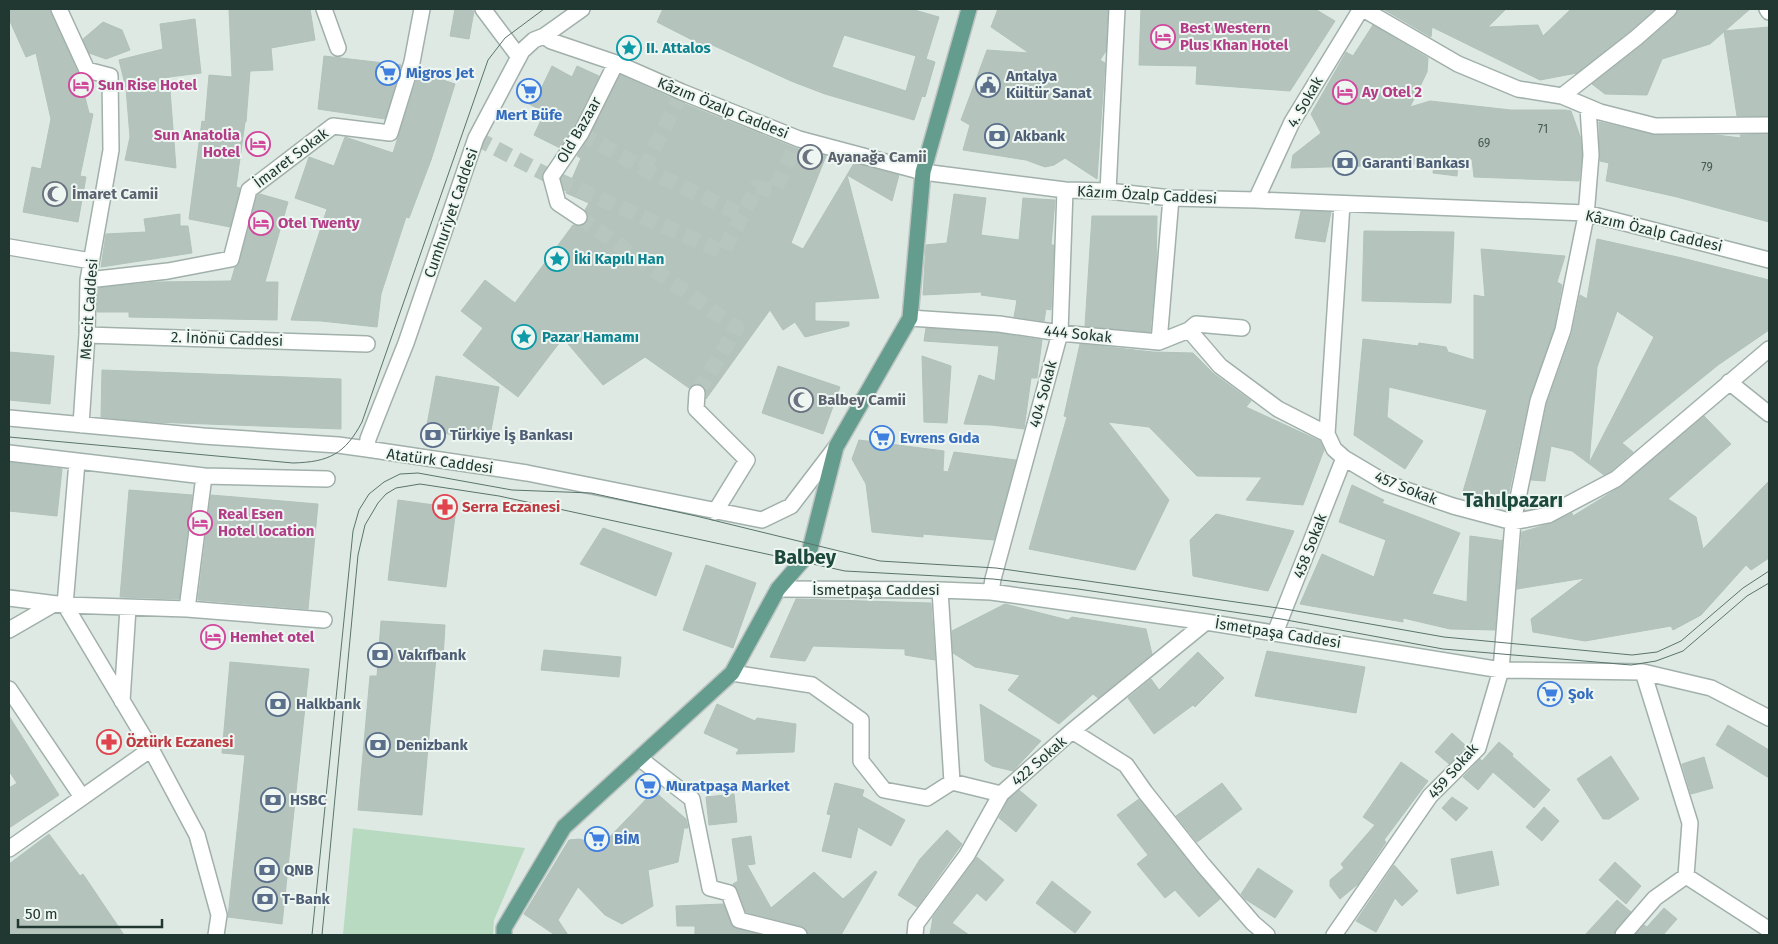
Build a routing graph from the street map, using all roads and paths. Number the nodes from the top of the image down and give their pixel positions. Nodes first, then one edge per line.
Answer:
1 (59, 9) edge
2 (324, 9) edge
3 (422, 9) edge
4 (484, 9) edge
5 (582, 9) edge
6 (1118, 9) edge
7 (1362, 9) edge
8 (1669, 9) edge
9 (966, 10) edge
10 (544, 36) junction
11 (338, 48) dead end
12 (519, 57) junction
13 (616, 63) junction
14 (1562, 96) junction
15 (1588, 108) junction
16 (1769, 125) edge
17 (923, 172) junction
18 (1064, 190) junction
19 (1108, 191) junction
20 (1171, 198) junction
21 (1256, 200) junction
22 (1342, 204) junction
23 (1586, 214) junction
24 (579, 217) tunnel mouth
25 (9, 247) edge
26 (1769, 260) edge
27 (91, 261) junction
28 (88, 280) junction
29 (910, 318) junction
30 (1242, 328) dead end
31 (1189, 330) junction
32 (1060, 333) junction
33 (87, 335) junction
34 (1159, 342) junction
35 (367, 344) dead end
36 (1769, 349) edge
37 (1729, 382) junction
38 (697, 393) tunnel mouth
39 (1769, 414) edge
40 (9, 418) edge
41 (81, 425) junction
42 (1326, 434) junction
43 (836, 447) junction
44 (366, 449) junction
45 (9, 453) edge
46 (1339, 454) junction
47 (77, 462) junction
48 (204, 476) junction
49 (328, 479) dead end
50 (716, 512) junction
51 (1513, 522) junction
52 (778, 589) junction
53 (940, 590) junction
54 (991, 592) junction
55 (9, 598) edge
56 (60, 604) junction
57 (128, 608) junction
58 (188, 609) junction
59 (324, 620) dead end
60 (1206, 622) junction
61 (9, 630) edge
62 (1275, 633) junction
63 (1501, 670) junction
64 (1643, 672) junction
65 (732, 673) junction
66 (9, 689) edge
67 (122, 701) junction
68 (1769, 718) edge
69 (1072, 731) junction
70 (151, 749) junction
71 (640, 758) junction
72 (952, 782) junction
73 (1001, 794) junction
74 (82, 797) junction
75 (9, 849) edge
76 (1686, 876) junction
77 (1769, 931) edge
78 (1337, 934) edge
79 (216, 935) edge
80 (504, 935) edge
81 (799, 935) edge
82 (915, 935) edge
83 (1267, 935) edge
84 (1622, 935) edge

1 - 27 street, Mescit Caddesi
2 - 11 street
3 - 28 street, İmaret Sokak
4 - 12 street
5 - 10 street, Cumhuriyet Caddesi
6 - 19 street
7 - 14 street
7 - 21 street, 4. Sokak
8 - 14 street
9 - 17 main road
10 - 12 street, Cumhuriyet Caddesi
10 - 13 street, Kâzım Özalp Caddesi
12 - 44 street, Cumhuriyet Caddesi
13 - 17 street, Kâzım Özalp Caddesi
13 - 24 street, Old Bazaar
14 - 15 street
15 - 16 street
15 - 23 street, 459 Sokak
17 - 18 street, Kâzım Özalp Caddesi
17 - 29 main road
18 - 19 street, Kâzım Özalp Caddesi
18 - 32 street, 404 Sokak
19 - 20 street, Kâzım Özalp Caddesi
20 - 21 street, Kâzım Özalp Caddesi
20 - 34 street
21 - 22 street, Kâzım Özalp Caddesi
22 - 23 street, Kâzım Özalp Caddesi
22 - 42 street
23 - 26 street, Kâzım Özalp Caddesi
23 - 51 street, 459 Sokak
25 - 27 street
27 - 28 street, Mescit Caddesi
28 - 33 street, Mescit Caddesi
29 - 32 street, 444 Sokak
29 - 43 main road
30 - 31 street, 444 Sokak
31 - 34 street, 444 Sokak
31 - 42 street
32 - 34 street, 444 Sokak
32 - 54 street, 404 Sokak
33 - 35 street, 2. İnönü Caddesi
33 - 41 street, Mescit Caddesi
36 - 37 street
37 - 39 street
37 - 51 street
38 - 50 street
40 - 41 street, Atatürk Caddesi
41 - 44 street, Atatürk Caddesi
42 - 46 street
43 - 50 street, Atatürk Caddesi
43 - 52 main road
44 - 50 street, Atatürk Caddesi
45 - 47 street
46 - 51 street, 457 Sokak
46 - 62 street, 458 Sokak
47 - 48 street
47 - 56 street
48 - 49 street
48 - 58 street
51 - 63 street, 459 Sokak
52 - 53 street, İsmetpaşa Caddesi
52 - 65 main road
53 - 54 street, İsmetpaşa Caddesi
53 - 72 street
54 - 60 street, İsmetpaşa Caddesi
55 - 56 street
56 - 57 street
56 - 61 street
56 - 67 street
57 - 58 street
57 - 67 street
58 - 59 street
60 - 62 street, İsmetpaşa Caddesi
60 - 69 street, 422 Sokak
62 - 63 street, İsmetpaşa Caddesi
63 - 64 street, İsmetpaşa Caddesi
63 - 78 street, 459 Sokak
64 - 68 street, İsmetpaşa Caddesi
64 - 76 street
65 - 71 main road
65 - 72 street
66 - 74 street
67 - 70 street
69 - 73 street, 422 Sokak
69 - 83 street
70 - 74 street
70 - 79 street
71 - 80 main road
71 - 81 street
72 - 73 street
73 - 82 street, 422 Sokak
74 - 75 street
76 - 77 street
76 - 84 street

